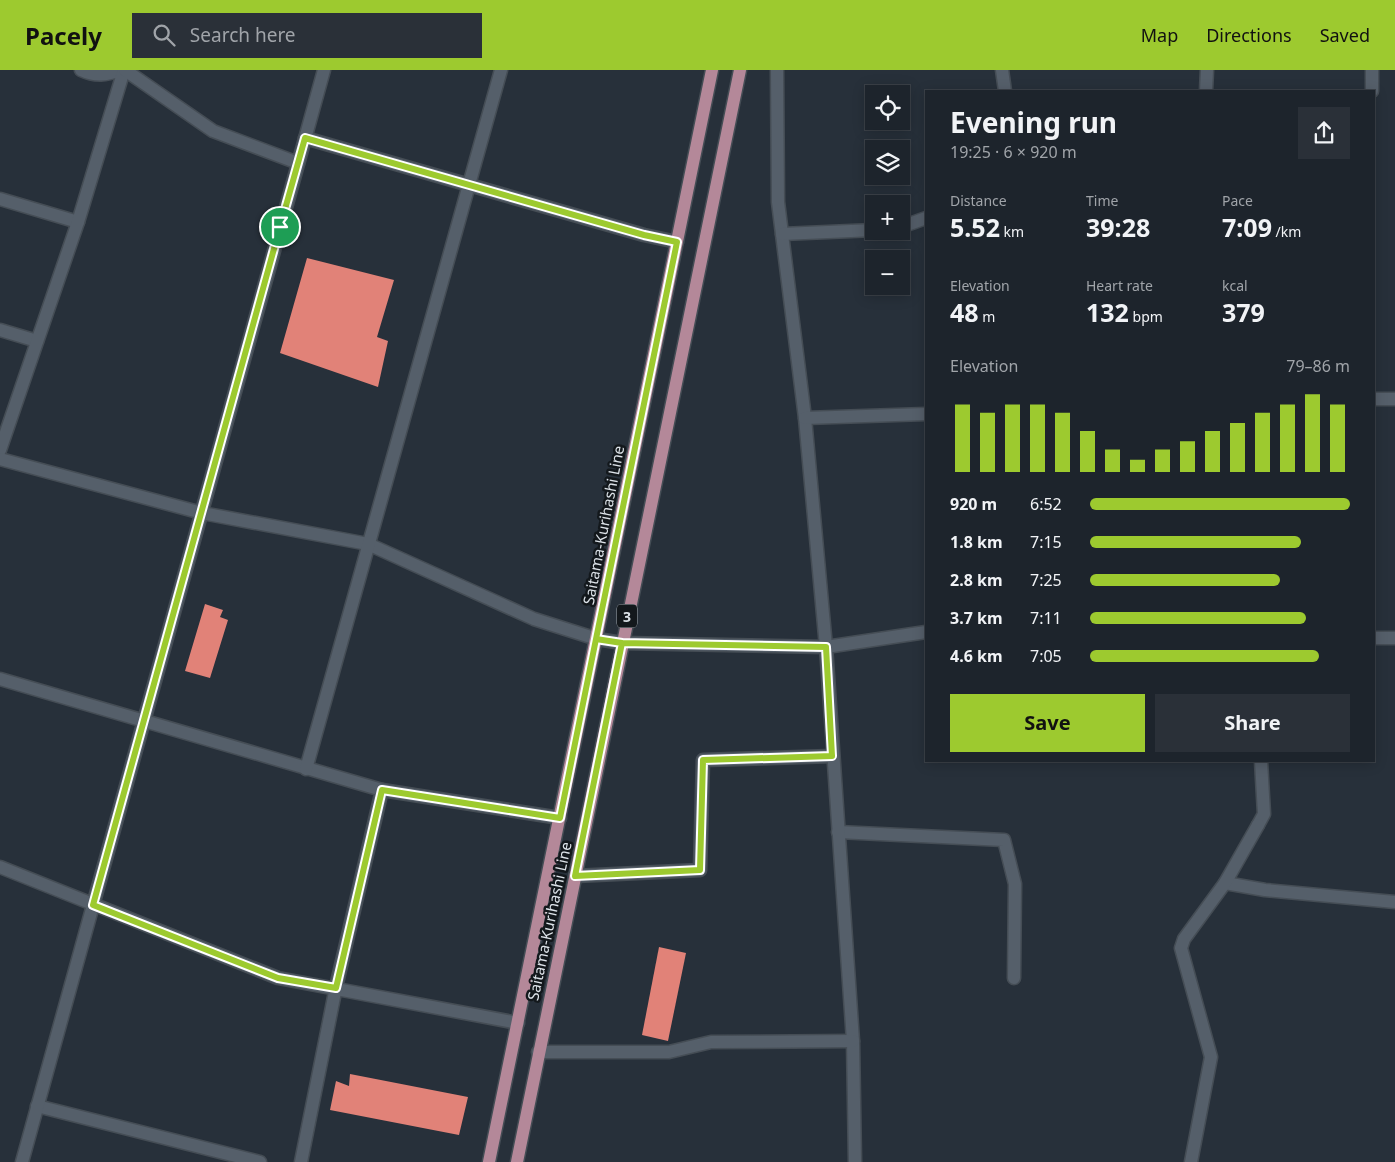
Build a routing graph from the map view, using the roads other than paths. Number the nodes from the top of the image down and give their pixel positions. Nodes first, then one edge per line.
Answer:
1 (81, 70) edge
2 (123, 70) edge
3 (324, 70) edge
4 (501, 70) edge
5 (712, 70) edge
6 (740, 70) edge
7 (777, 70) edge
8 (1002, 70) edge
9 (1207, 70) edge
10 (1372, 70) edge
11 (1005, 90) edge
12 (1206, 90) edge
13 (1372, 90) edge
14 (305, 138) junction
15 (298, 163) junction
16 (469, 186) junction
17 (0, 199) edge
18 (925, 218) edge
19 (78, 222) junction
20 (910, 224) edge
21 (865, 230) edge
22 (782, 234) junction
23 (677, 242) junction
24 (0, 330) edge
25 (37, 341) junction
26 (1375, 399) edge
27 (1395, 399) edge
28 (925, 414) edge
29 (805, 418) junction
30 (0, 450) edge
31 (0, 458) edge
32 (202, 513) junction
33 (368, 544) junction
34 (925, 632) edge
35 (1375, 638) edge
36 (1395, 638) edge
37 (596, 639) junction
38 (622, 643) junction
39 (826, 647) junction
40 (0, 679) edge
41 (144, 720) junction
42 (832, 756) junction
43 (1261, 762) edge
44 (306, 769) junction
45 (382, 790) junction
46 (560, 818) junction
47 (838, 832) junction
48 (0, 867) edge
49 (575, 876) junction
50 (1225, 883) junction
51 (1395, 902) edge
52 (93, 905) junction
53 (1014, 978) dead end
54 (336, 988) junction
55 (518, 1022) junction
56 (853, 1041) junction
57 (538, 1052) junction
58 (37, 1106) junction
59 (22, 1162) edge
60 (260, 1162) edge
61 (301, 1162) edge
62 (489, 1162) edge
63 (517, 1162) edge
64 (855, 1162) edge
65 (1191, 1162) edge

1 - 2 street
2 - 15 street
2 - 19 street
3 - 14 street
4 - 16 street
5 - 23 main road, Saitama-Kurihashi Line / 3
6 - 38 main road, Saitama-Kurihashi Line / 3
7 - 22 street
8 - 11 street
9 - 12 street
10 - 13 street
14 - 15 street
14 - 16 street
15 - 32 street
16 - 23 street
16 - 33 street
17 - 19 street
18 - 20 street
19 - 25 street
21 - 22 street
22 - 29 street
23 - 37 main road, Saitama-Kurihashi Line / 3
24 - 25 street
25 - 30 street
26 - 27 street
28 - 29 street
29 - 39 street
31 - 32 street
32 - 33 street
32 - 41 street
33 - 37 street
33 - 44 street
34 - 39 street
35 - 36 street
37 - 38 street
37 - 46 main road, Saitama-Kurihashi Line / 3
38 - 39 street
38 - 49 main road, Saitama-Kurihashi Line / 3
39 - 42 street
40 - 41 street
41 - 44 street
41 - 52 street
42 - 47 street
42 - 49 street
43 - 50 street
44 - 45 street
45 - 46 street
45 - 54 street
46 - 55 main road, Saitama-Kurihashi Line / 3
47 - 53 street
47 - 56 street
48 - 52 street
49 - 57 main road, Saitama-Kurihashi Line / 3
50 - 51 street
50 - 65 street
52 - 54 street
52 - 58 street
54 - 55 street
54 - 61 street
55 - 62 main road, Saitama-Kurihashi Line / 3
56 - 57 street
56 - 64 street
57 - 63 main road, Saitama-Kurihashi Line / 3
58 - 59 street
58 - 60 street

